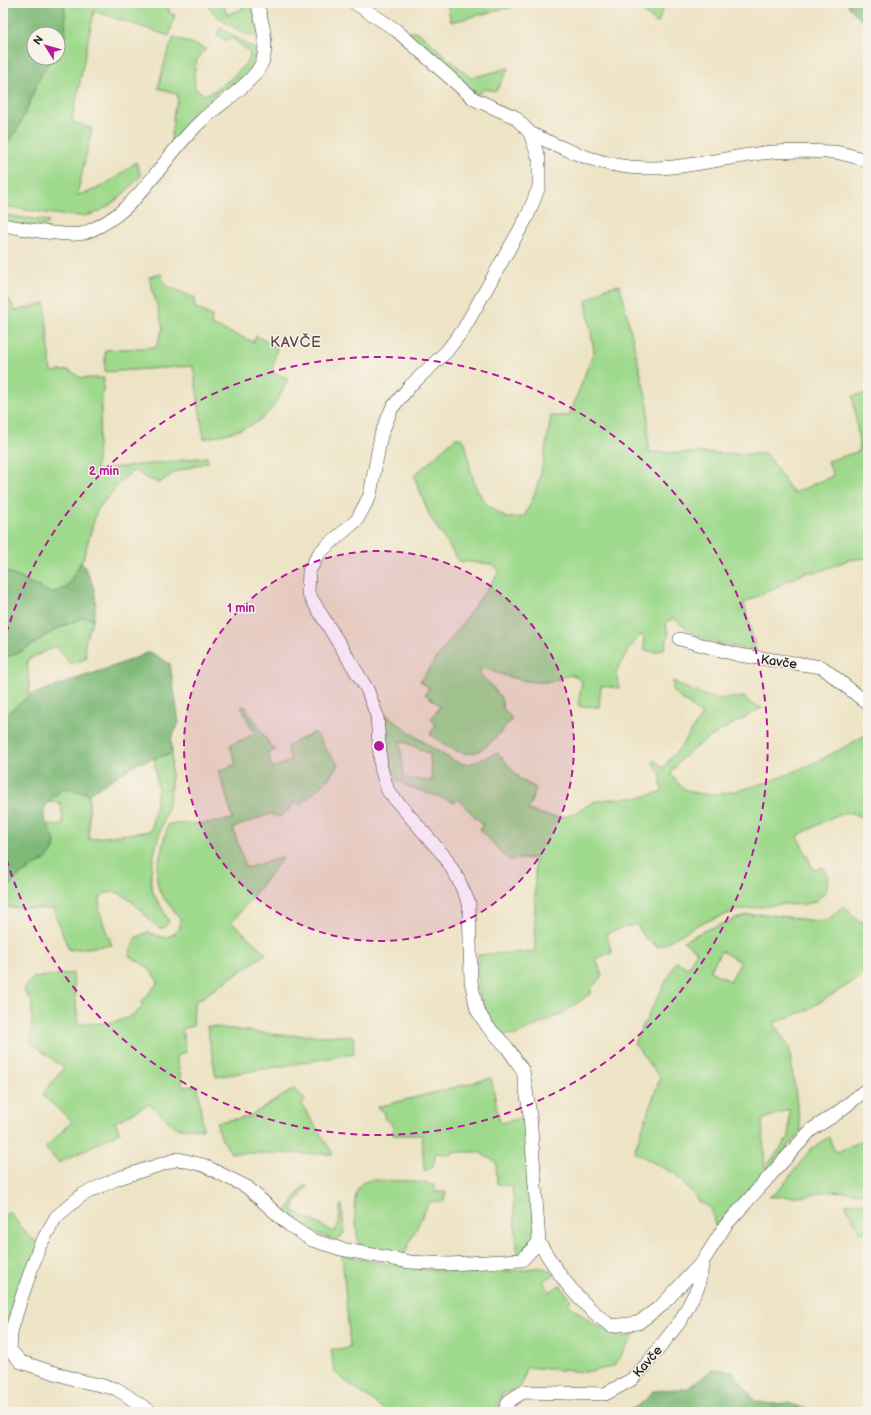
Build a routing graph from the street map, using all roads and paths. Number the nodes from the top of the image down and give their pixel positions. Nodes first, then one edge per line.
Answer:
1 (257, 3) edge
2 (355, 3) edge
3 (530, 133) junction
4 (868, 160) edge
5 (3, 225) edge
6 (680, 639) dead end
7 (868, 704) edge
8 (868, 1088) edge
9 (539, 1242) junction
10 (703, 1261) junction
11 (6, 1349) edge
12 (151, 1412) edge
13 (504, 1412) edge

1 - 5 street
2 - 3 street
3 - 4 street
3 - 9 street
6 - 7 street, Kavče
8 - 10 street, Kavče
9 - 10 street, Kavče
9 - 11 street
10 - 13 street, Kavče
11 - 12 street

